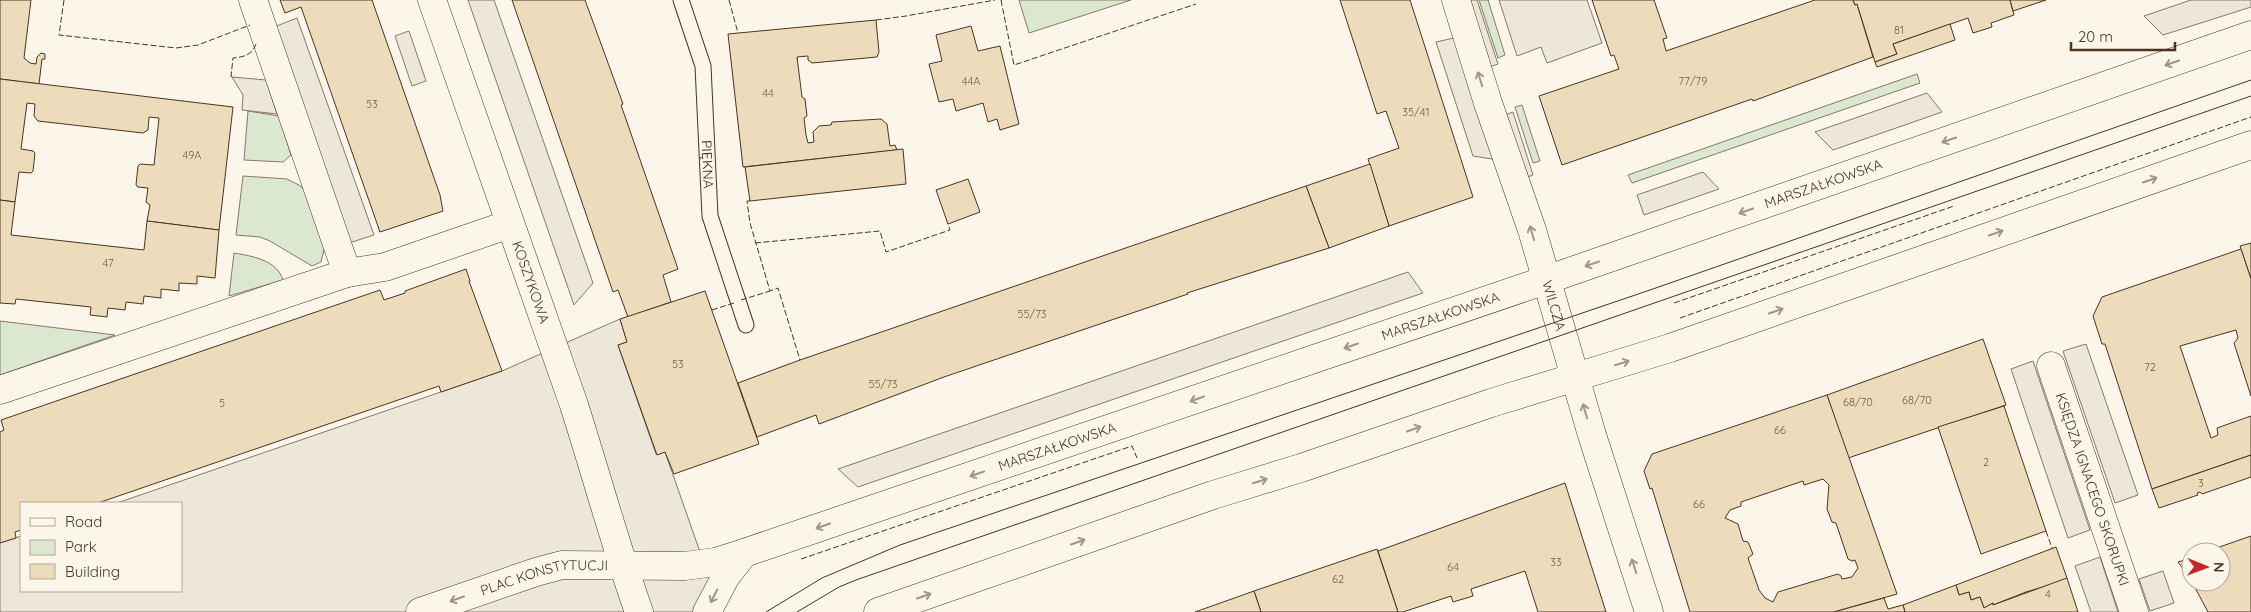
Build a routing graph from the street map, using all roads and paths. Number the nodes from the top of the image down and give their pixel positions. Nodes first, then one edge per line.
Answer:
1 (253, 0) edge
2 (432, 0) edge
3 (682, 0) edge
4 (1456, 0) edge
5 (2251, 35) edge
6 (2251, 145) edge
7 (510, 224) junction
8 (347, 273) junction
9 (1546, 280) junction
10 (746, 324) dead end
11 (2051, 366) dead end
12 (1575, 377) junction
13 (0, 390) edge
14 (744, 553) junction
15 (623, 565) junction
16 (420, 612) edge
17 (639, 612) edge
18 (707, 612) edge
19 (878, 612) edge
20 (1648, 612) edge
21 (2134, 612) edge

1 - 8 main road
2 - 7 main road, KOSZYKOWA
3 - 10 lane, PIĘKNA
9 -> 4 main road, WILCZA
5 -> 9 main road, MARSZAŁKOWSKA
12 -> 6 main road
7 - 8 main road
7 - 15 main road, KOSZYKOWA
8 - 13 main road
9 - 12 main road, WILCZA
9 -> 14 main road, MARSZAŁKOWSKA
11 - 21 main road, KSIĘDZA IGNACEGO SKORUPKI
19 -> 12 main road
20 -> 12 main road, WILCZA
14 - 15 main road, MARSZAŁKOWSKA
14 -> 18 main road
15 -> 16 main road, PLAC KONSTYTUCJI
15 - 17 main road, PLAC KONSTYTUCJI

